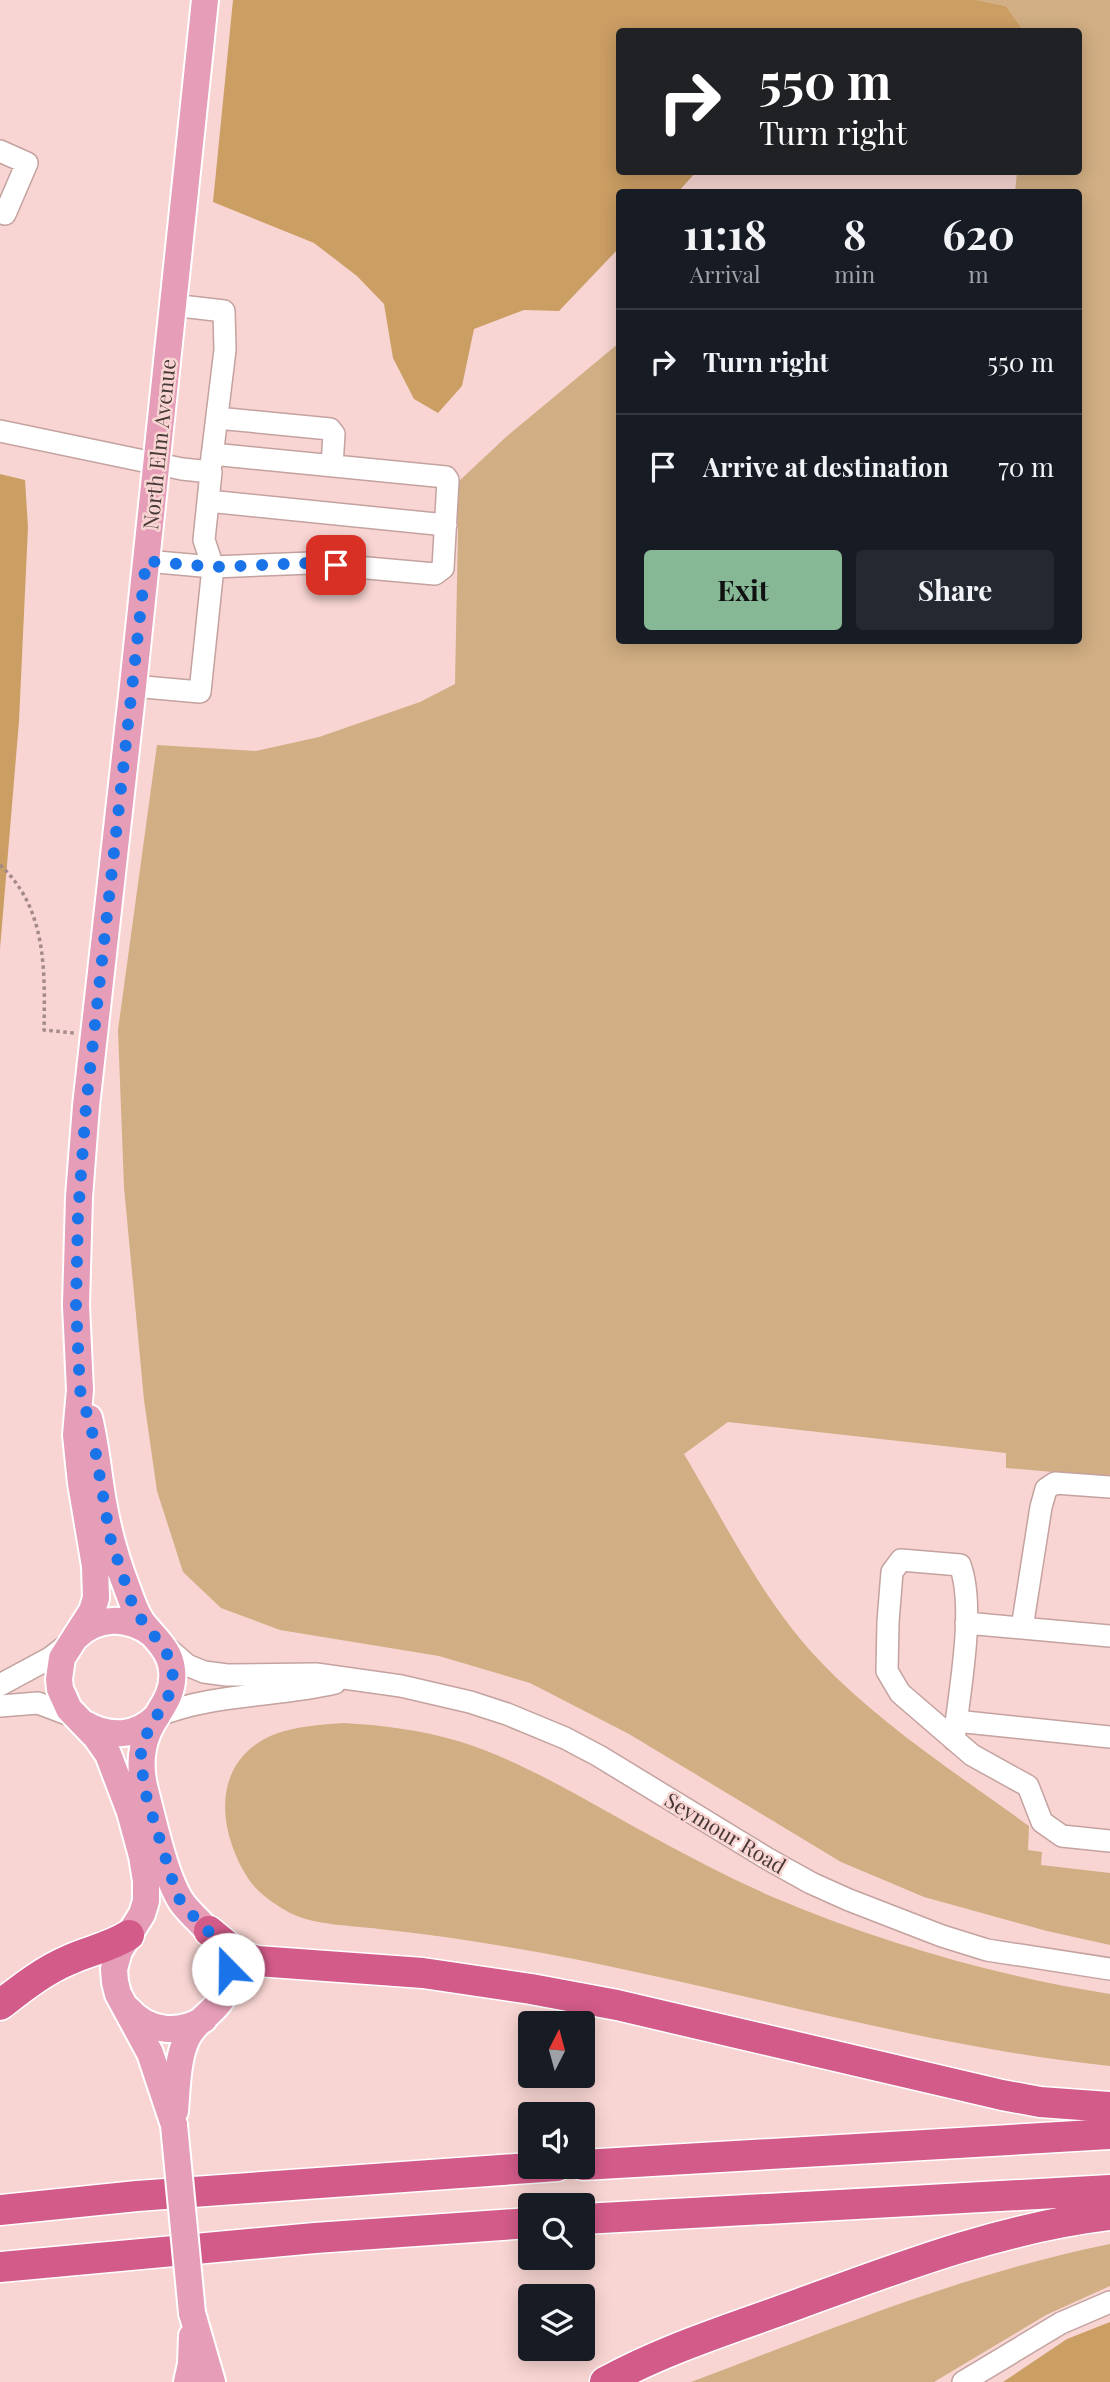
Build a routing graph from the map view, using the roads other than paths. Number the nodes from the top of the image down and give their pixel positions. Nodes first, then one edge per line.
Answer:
1 (205, 0) edge
2 (0, 151) edge
3 (0, 212) edge
4 (172, 305) junction
5 (217, 418) junction
6 (0, 431) edge
7 (156, 463) junction
8 (211, 463) junction
9 (332, 466) junction
10 (208, 501) junction
11 (446, 525) junction
12 (146, 561) junction
13 (213, 567) junction
14 (133, 685) junction
15 (80, 1390) junction
16 (1110, 1487) edge
17 (966, 1623) junction
18 (1022, 1628) junction
19 (153, 1635) junction
20 (1110, 1636) edge
21 (73, 1639) junction
22 (347, 1680) junction
23 (0, 1685) edge
24 (0, 1706) edge
25 (157, 1716) junction
26 (75, 1717) junction
27 (956, 1730) junction
28 (1110, 1737) edge
29 (1110, 1841) edge
30 (209, 1931) junction
31 (129, 1935) junction
32 (1110, 1969) edge
33 (0, 2005) edge
34 (125, 2006) junction
35 (204, 2019) junction
36 (1110, 2107) edge
37 (174, 2125) junction
38 (1110, 2134) edge
39 (595, 2164) edge
40 (518, 2169) edge
41 (1110, 2190) edge
42 (0, 2210) edge
43 (1110, 2215) edge
44 (595, 2219) edge
45 (518, 2224) edge
46 (0, 2267) edge
47 (1110, 2302) edge
48 (192, 2313) junction
49 (187, 2382) edge
50 (212, 2382) edge
51 (605, 2382) edge
52 (963, 2382) edge

1 - 4 main road, North Elm Avenue
2 - 3 street
4 - 5 street
4 - 7 main road, North Elm Avenue
5 - 8 street
5 - 9 street
6 - 7 street
7 - 8 street
7 - 12 main road, North Elm Avenue
8 - 9 street
8 - 10 street
9 - 11 street
10 - 11 street
10 - 13 street
11 - 13 street
12 - 13 street
12 - 14 main road, North Elm Avenue
13 - 14 street
14 - 15 main road, North Elm Avenue
15 - 19 main road, North Elm Avenue
15 - 21 main road, North Elm Avenue
16 - 18 street
17 - 18 street
17 - 27 street
17 - 27 street
18 - 20 street
19 - 21 main road
19 - 22 street, Seymour Road
19 - 25 main road, North Elm Avenue
21 - 23 street
21 - 26 main road, North Elm Avenue
22 - 25 street, Seymour Road
22 - 32 street, Seymour Road
24 - 26 street
25 - 26 main road, Seymour Road
25 - 30 main road, North Elm Avenue
26 - 31 main road, North Elm Avenue
27 - 28 street
27 - 29 street
30 - 31 main road
30 - 35 main road, North Elm Avenue
30 - 36 highway
31 - 33 highway
31 - 34 main road, North Elm Avenue
34 - 35 main road
34 - 37 main road, North Elm Avenue
35 - 37 main road, North Elm Avenue
37 - 48 main road, North Elm Avenue, bridge
38 - 39 highway
40 - 42 highway
41 - 44 highway
43 - 51 highway
45 - 46 highway
47 - 52 street
48 - 49 main road, North Elm Avenue
48 - 50 main road, North Elm Avenue

